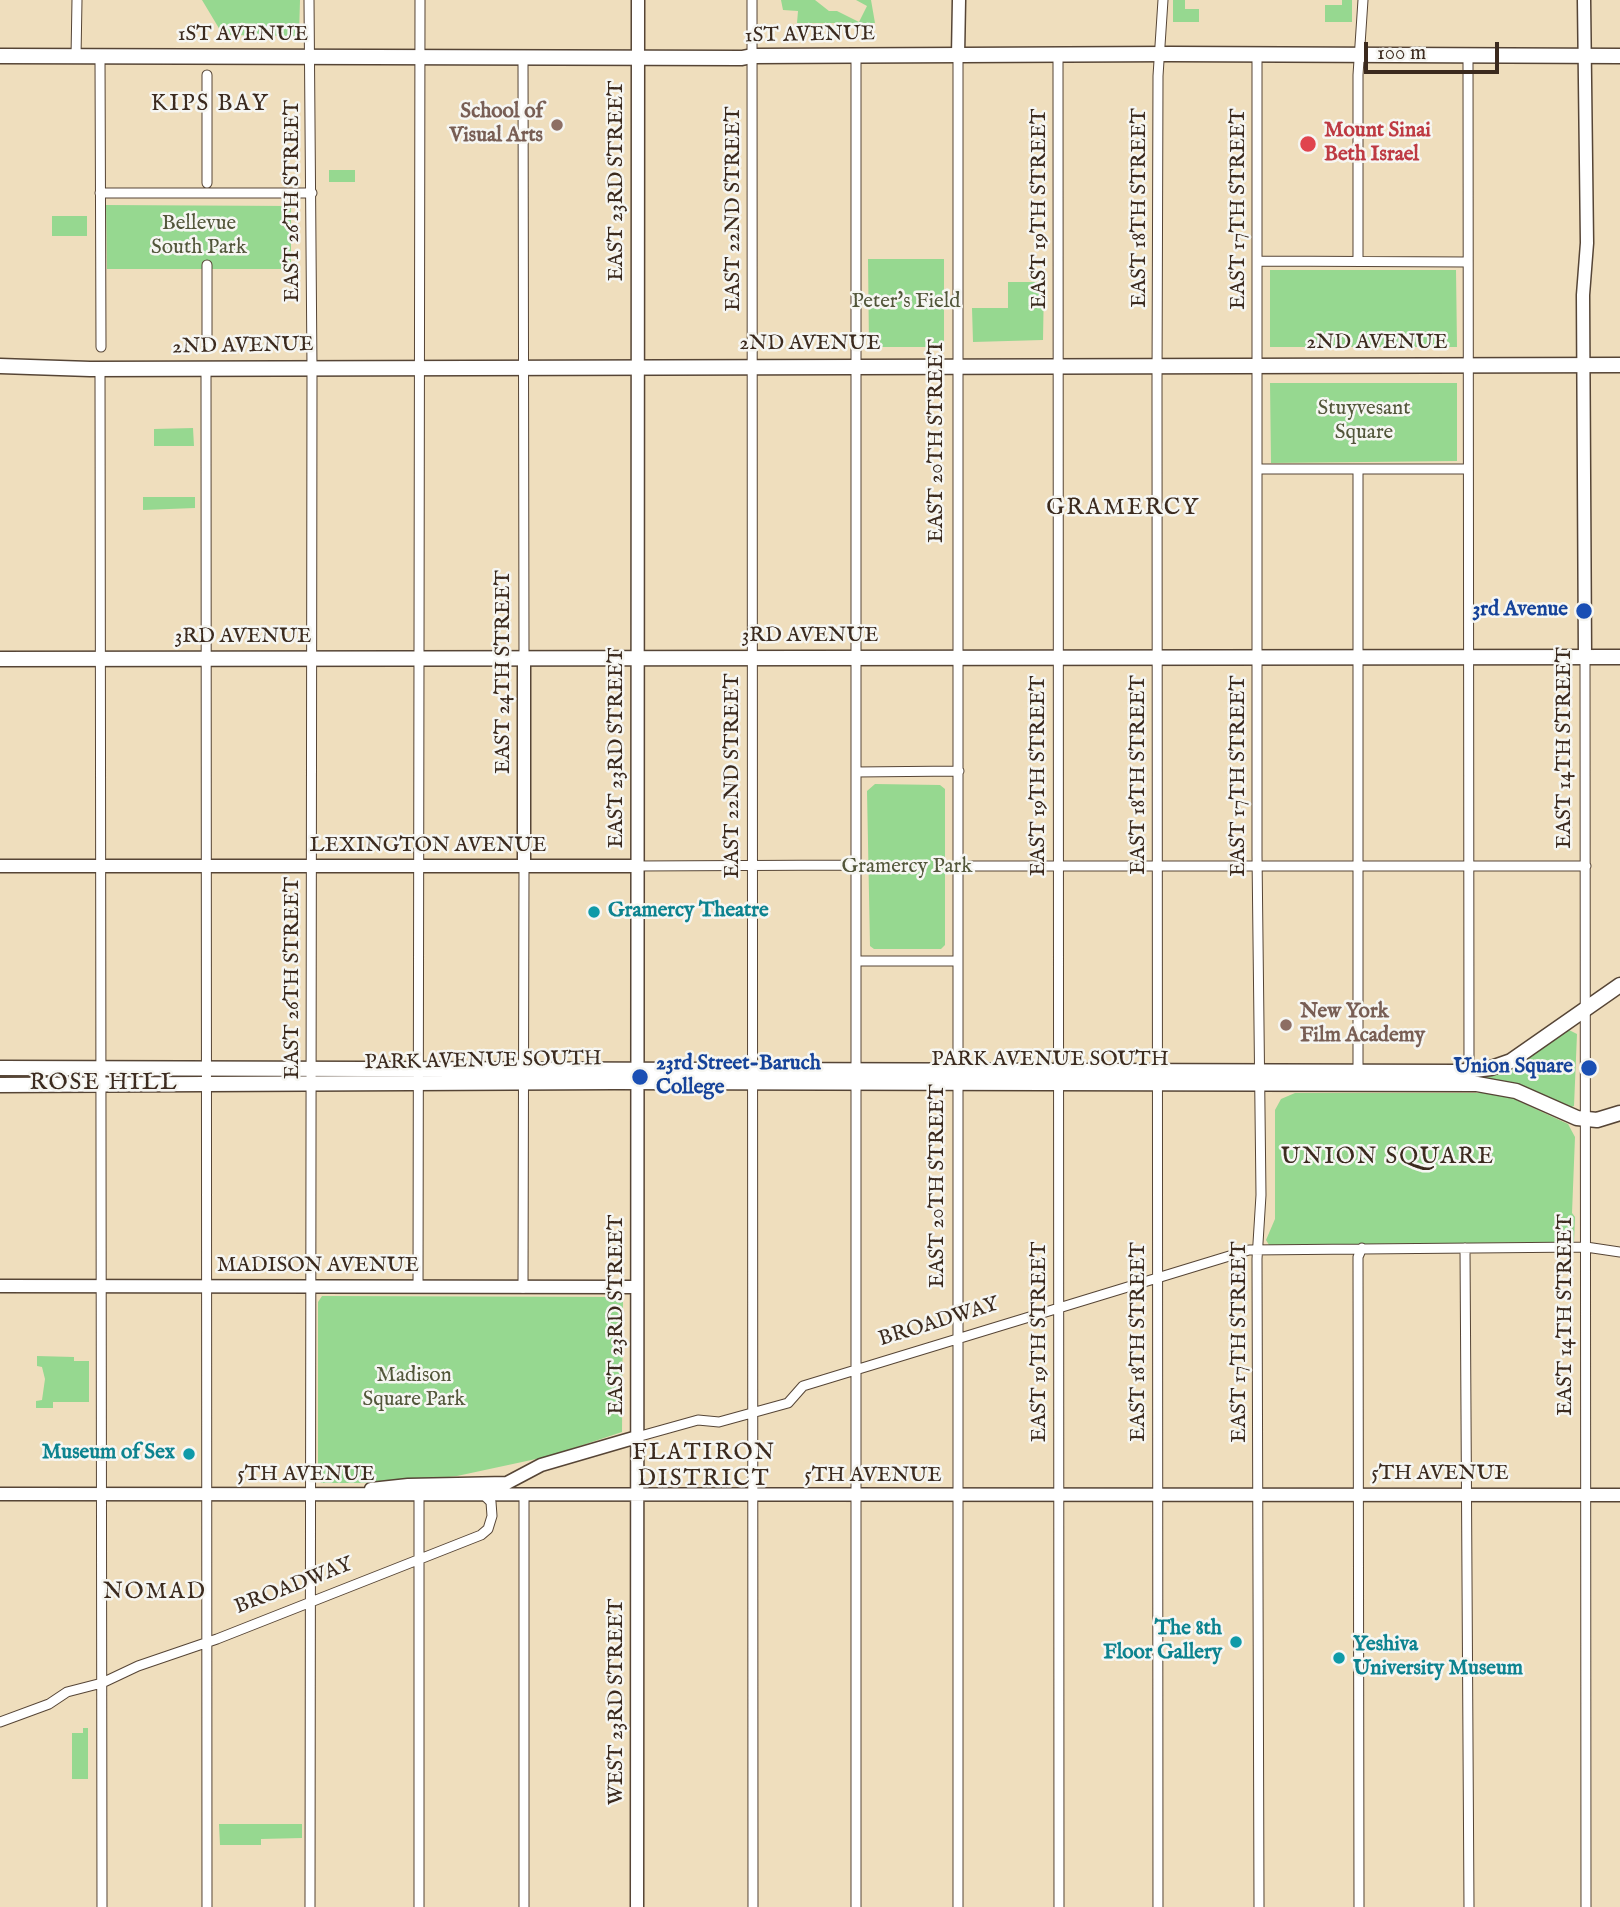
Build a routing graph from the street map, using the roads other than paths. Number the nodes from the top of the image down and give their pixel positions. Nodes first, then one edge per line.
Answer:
1 (77, 0) edge
2 (309, 0) edge
3 (420, 0) edge
4 (638, 0) edge
5 (752, 0) edge
6 (959, 0) edge
7 (1163, 0) edge
8 (1363, 0) edge
9 (1584, 0) edge
10 (1160, 54) junction
11 (1257, 54) junction
12 (856, 55) junction
13 (1058, 55) junction
14 (1360, 55) junction
15 (1468, 55) junction
16 (752, 56) junction
17 (958, 56) junction
18 (1584, 56) junction
19 (1620, 56) edge
20 (0, 57) edge
21 (76, 57) junction
22 (100, 57) junction
23 (312, 57) junction
24 (419, 57) junction
25 (523, 57) junction
26 (637, 58) junction
27 (207, 75) dead end
28 (206, 183) dead end
29 (100, 192) junction
30 (312, 193) junction
31 (1258, 261) junction
32 (1358, 261) junction
33 (1468, 262) junction
34 (207, 265) dead end
35 (101, 347) dead end
36 (206, 347) dead end
37 (856, 365) junction
38 (957, 365) junction
39 (1058, 365) junction
40 (1158, 365) junction
41 (1258, 365) junction
42 (1468, 365) junction
43 (1585, 365) junction
44 (1620, 365) edge
45 (0, 366) edge
46 (417, 366) junction
47 (524, 366) junction
48 (638, 366) junction
49 (752, 366) junction
50 (312, 367) junction
51 (206, 368) junction
52 (100, 369) junction
53 (1258, 469) junction
54 (1358, 469) junction
55 (1468, 469) junction
56 (637, 657) junction
57 (1585, 657) junction
58 (1620, 657) edge
59 (417, 658) junction
60 (524, 658) junction
61 (751, 658) junction
62 (856, 658) junction
63 (957, 658) junction
64 (1058, 658) junction
65 (1157, 658) junction
66 (1258, 658) junction
67 (1358, 658) junction
68 (1468, 658) junction
69 (0, 659) edge
70 (100, 659) junction
71 (206, 659) junction
72 (311, 659) junction
73 (958, 771) junction
74 (856, 772) junction
75 (856, 864) junction
76 (0, 866) edge
77 (100, 866) junction
78 (206, 866) junction
79 (312, 866) junction
80 (417, 866) junction
81 (524, 866) junction
82 (637, 866) junction
83 (958, 866) junction
84 (1058, 866) junction
85 (1158, 866) junction
86 (1257, 866) junction
87 (1358, 866) junction
88 (1469, 866) junction
89 (1586, 866) junction
90 (752, 867) junction
91 (856, 961) junction
92 (958, 961) junction
93 (1620, 985) edge
94 (1586, 1009) junction
95 (0, 1068) edge
96 (100, 1068) junction
97 (206, 1068) junction
98 (312, 1068) junction
99 (418, 1068) junction
100 (637, 1075) junction
101 (525, 1076) junction
102 (752, 1076) junction
103 (856, 1076) junction
104 (1058, 1076) junction
105 (1158, 1076) junction
106 (958, 1077) junction
107 (1260, 1077) junction
108 (1358, 1078) junction
109 (1469, 1078) junction
110 (0, 1085) edge
111 (100, 1085) junction
112 (206, 1085) junction
113 (312, 1085) junction
114 (418, 1085) junction
115 (1620, 1113) edge
116 (1586, 1119) junction
117 (1586, 1247) junction
118 (1362, 1248) junction
119 (1465, 1248) junction
120 (1258, 1249) junction
121 (1620, 1252) edge
122 (1158, 1278) junction
123 (0, 1286) edge
124 (101, 1286) junction
125 (206, 1286) junction
126 (313, 1286) junction
127 (418, 1286) junction
128 (523, 1287) junction
129 (637, 1287) junction
130 (1058, 1310) junction
131 (958, 1339) junction
132 (856, 1371) junction
133 (751, 1413) junction
134 (637, 1437) junction
135 (419, 1490) junction
136 (0, 1494) edge
137 (102, 1494) junction
138 (207, 1494) junction
139 (311, 1494) junction
140 (1359, 1494) junction
141 (1468, 1494) junction
142 (1158, 1495) junction
143 (1620, 1495) edge
144 (485, 1496) junction
145 (524, 1496) junction
146 (638, 1496) junction
147 (752, 1496) junction
148 (856, 1496) junction
149 (959, 1496) junction
150 (1058, 1496) junction
151 (1586, 1496) junction
152 (1259, 1497) junction
153 (419, 1561) junction
154 (310, 1604) junction
155 (208, 1642) junction
156 (102, 1683) junction
157 (0, 1722) edge
158 (102, 1907) edge
159 (207, 1907) edge
160 (310, 1907) edge
161 (419, 1907) edge
162 (524, 1907) edge
163 (637, 1907) edge
164 (753, 1907) edge
165 (856, 1907) edge
166 (958, 1907) edge
167 (1059, 1907) edge
168 (1158, 1907) edge
169 (1259, 1907) edge
170 (1359, 1907) edge
171 (1469, 1907) edge
172 (1586, 1907) edge

1 - 21 street
2 - 23 street, EAST 26TH STREET
3 - 24 street
4 - 26 main road, EAST 23RD STREET
5 - 16 street, EAST 22ND STREET
6 - 17 main road, EAST 20TH STREET
7 - 10 street, EAST 18TH STREET
8 - 14 street
9 - 18 main road, EAST 14TH STREET
10 - 11 main road, 1ST AVENUE
10 - 13 main road, 1ST AVENUE
10 - 40 street, EAST 18TH STREET
11 - 14 main road, 1ST AVENUE
11 - 31 street, EAST 17TH STREET
12 - 16 main road, 1ST AVENUE
12 - 17 main road, 1ST AVENUE
12 - 37 street
13 - 17 main road, 1ST AVENUE
13 - 39 street, EAST 19TH STREET
14 - 15 main road, 1ST AVENUE
14 - 32 street
15 - 18 main road, 1ST AVENUE
15 - 33 street
16 - 26 main road, 1ST AVENUE
16 - 49 street, EAST 22ND STREET
17 - 38 street, EAST 20TH STREET
18 - 19 main road, 1ST AVENUE
18 - 43 main road, EAST 14TH STREET
20 - 21 main road, 1ST AVENUE
21 - 22 main road, 1ST AVENUE
22 - 23 main road, 1ST AVENUE
22 - 29 street
23 - 24 main road, 1ST AVENUE
23 - 30 street, EAST 26TH STREET
24 - 25 main road, 1ST AVENUE
24 - 46 street
25 - 26 main road, 1ST AVENUE
25 - 47 street, EAST 24TH STREET
26 - 48 main road, EAST 23RD STREET
27 - 28 street
29 - 30 street
29 - 35 street
30 - 50 street, EAST 26TH STREET
31 - 32 street
31 - 41 street, EAST 17TH STREET
32 - 33 street
33 - 42 street
34 - 36 street
37 - 38 main road, 2ND AVENUE
37 - 49 main road, 2ND AVENUE
37 - 62 street
38 - 39 main road, 2ND AVENUE
38 - 63 street, EAST 20TH STREET
39 - 40 main road, 2ND AVENUE
39 - 64 street, EAST 19TH STREET
40 - 41 main road, 2ND AVENUE
40 - 65 street, EAST 18TH STREET
41 - 42 main road, 2ND AVENUE
41 - 53 street, EAST 17TH STREET
42 - 43 main road, 2ND AVENUE
42 - 55 street
43 - 44 main road, 2ND AVENUE
43 - 57 main road, EAST 14TH STREET
45 - 52 main road, 2ND AVENUE
46 - 47 main road, 2ND AVENUE
46 - 50 main road, 2ND AVENUE
46 - 59 street
47 - 48 main road, 2ND AVENUE
47 - 60 street, EAST 24TH STREET
48 - 49 main road, 2ND AVENUE
48 - 56 main road, EAST 23RD STREET
49 - 61 street, EAST 22ND STREET
50 - 51 main road, 2ND AVENUE
50 - 72 street, EAST 26TH STREET
51 - 52 main road, 2ND AVENUE
51 - 71 street
52 - 70 street
53 - 54 street
53 - 66 street, EAST 17TH STREET
54 - 55 street
54 - 67 street
55 - 68 street
56 - 60 main road, 3RD AVENUE
56 - 61 main road, 3RD AVENUE
56 - 82 main road, EAST 23RD STREET
57 - 58 main road, 3RD AVENUE
57 - 68 main road, 3RD AVENUE
57 - 89 street, EAST 14TH STREET
59 - 60 main road, 3RD AVENUE
59 - 72 main road, 3RD AVENUE
59 - 80 street
60 - 81 main road, EAST 24TH STREET
61 - 62 main road, 3RD AVENUE
61 - 90 street, EAST 22ND STREET
62 - 63 main road, 3RD AVENUE
62 - 74 street
63 - 64 main road, 3RD AVENUE
63 - 73 street, EAST 20TH STREET
64 - 65 main road, 3RD AVENUE
64 - 84 street, EAST 19TH STREET
65 - 66 main road, 3RD AVENUE
65 - 85 street, EAST 18TH STREET
66 - 67 main road, 3RD AVENUE
66 - 86 street, EAST 17TH STREET
67 - 68 main road, 3RD AVENUE
67 - 87 street
68 - 88 street
69 - 70 main road, 3RD AVENUE
70 - 71 main road, 3RD AVENUE
70 - 77 street
71 - 72 main road, 3RD AVENUE
71 - 78 street
72 - 79 street, EAST 26TH STREET
73 - 74 street
73 - 83 street, EAST 20TH STREET
74 - 75 street
75 - 90 street, LEXINGTON AVENUE
75 - 91 street
76 - 77 main road, LEXINGTON AVENUE
77 - 78 main road, LEXINGTON AVENUE
77 - 96 street
78 - 79 main road, LEXINGTON AVENUE
78 - 97 street
79 - 80 main road, LEXINGTON AVENUE
79 - 98 street, EAST 26TH STREET
80 - 81 main road, LEXINGTON AVENUE
80 - 99 street
81 - 82 main road, LEXINGTON AVENUE
81 - 101 street, EAST 24TH STREET
82 - 90 street, LEXINGTON AVENUE
82 - 100 main road, EAST 23RD STREET
83 - 84 street
83 - 92 street, EAST 20TH STREET
84 - 85 street
84 - 104 street, EAST 19TH STREET
85 - 86 street
85 - 105 street, EAST 18TH STREET
86 - 87 street
86 - 107 street, EAST 17TH STREET
87 - 88 street
87 - 108 street
88 - 89 street
88 - 109 street
89 - 94 street, EAST 14TH STREET
90 - 102 street, EAST 22ND STREET
91 - 92 street
91 - 103 street
92 - 106 street, EAST 20TH STREET
93 - 94 main road
94 - 109 main road
94 - 116 street, EAST 14TH STREET
95 - 96 main road, PARK AVENUE SOUTH
96 - 97 main road, PARK AVENUE SOUTH
96 - 111 street
97 - 98 main road, PARK AVENUE SOUTH
97 - 112 street
98 - 99 main road, PARK AVENUE SOUTH
98 - 113 street, EAST 26TH STREET
99 - 101 main road, PARK AVENUE SOUTH
99 - 114 street
100 - 101 main road, PARK AVENUE SOUTH
100 - 102 main road, PARK AVENUE SOUTH
100 - 129 main road, EAST 23RD STREET
101 - 114 main road, PARK AVENUE SOUTH
101 - 128 street, EAST 24TH STREET
102 - 103 main road, PARK AVENUE SOUTH
102 - 133 street, EAST 22ND STREET
103 - 106 main road, PARK AVENUE SOUTH
103 - 132 street
104 - 105 main road, PARK AVENUE SOUTH
104 - 106 main road, PARK AVENUE SOUTH
104 - 130 street, EAST 19TH STREET
105 - 107 main road, PARK AVENUE SOUTH
105 - 122 street, EAST 18TH STREET
106 - 131 street, EAST 20TH STREET
107 - 108 main road, PARK AVENUE SOUTH
107 - 120 street, EAST 17TH STREET
108 - 109 main road, PARK AVENUE SOUTH
109 - 116 main road
110 - 111 main road, PARK AVENUE SOUTH
111 - 112 main road, PARK AVENUE SOUTH
111 - 124 street
112 - 113 main road, PARK AVENUE SOUTH
112 - 125 street
113 - 114 main road, PARK AVENUE SOUTH
113 - 126 street, EAST 26TH STREET
114 - 127 street
115 - 116 main road
116 - 117 street, EAST 14TH STREET
117 - 119 street, BROADWAY
117 - 121 street, BROADWAY
117 - 151 street, EAST 14TH STREET
118 - 119 street, BROADWAY
118 - 120 street, BROADWAY
118 - 140 street
119 - 141 street
120 - 122 street, BROADWAY
120 - 152 street, EAST 17TH STREET
122 - 130 street, BROADWAY
122 - 142 street, EAST 18TH STREET
123 - 124 main road, MADISON AVENUE
124 - 125 main road, MADISON AVENUE
124 - 137 street
125 - 126 main road, MADISON AVENUE
125 - 138 street
126 - 127 main road, MADISON AVENUE
126 - 139 street, EAST 26TH STREET
127 - 128 main road, MADISON AVENUE
128 - 129 main road, MADISON AVENUE
129 - 134 main road, EAST 23RD STREET
130 - 131 street, BROADWAY
130 - 150 street, EAST 19TH STREET
131 - 132 street, BROADWAY
131 - 149 street, EAST 20TH STREET
132 - 133 street, BROADWAY
132 - 148 street
133 - 134 street, BROADWAY
133 - 147 street, EAST 22ND STREET
134 - 135 main road
134 - 146 main road, EAST 23RD STREET
135 - 139 main road, 5TH AVENUE
135 - 144 main road, 5TH AVENUE
135 - 153 street
136 - 137 main road, 5TH AVENUE
137 - 138 main road, 5TH AVENUE
137 - 156 street
138 - 139 main road, 5TH AVENUE
138 - 155 street
139 - 154 street, EAST 26TH STREET
140 - 141 main road, 5TH AVENUE
140 - 152 main road, 5TH AVENUE
140 - 170 street
141 - 151 main road, 5TH AVENUE
141 - 171 street
142 - 150 main road, 5TH AVENUE
142 - 152 main road, 5TH AVENUE
142 - 168 street, EAST 18TH STREET
143 - 151 main road, 5TH AVENUE
144 - 145 main road, 5TH AVENUE
144 - 153 street, BROADWAY
145 - 146 main road, 5TH AVENUE
145 - 162 street
146 - 147 main road, 5TH AVENUE
146 - 163 main road, WEST 23RD STREET
147 - 148 main road, 5TH AVENUE
147 - 164 street, EAST 22ND STREET
148 - 149 main road, 5TH AVENUE
148 - 165 street
149 - 150 main road, 5TH AVENUE
149 - 166 street, EAST 20TH STREET
150 - 167 street, EAST 19TH STREET
151 - 172 street, EAST 14TH STREET
152 - 169 street, EAST 17TH STREET
153 - 154 street, BROADWAY
153 - 161 street
154 - 155 street, BROADWAY
154 - 160 street, EAST 26TH STREET
155 - 156 street, BROADWAY
155 - 159 street
156 - 157 street, BROADWAY
156 - 158 street

